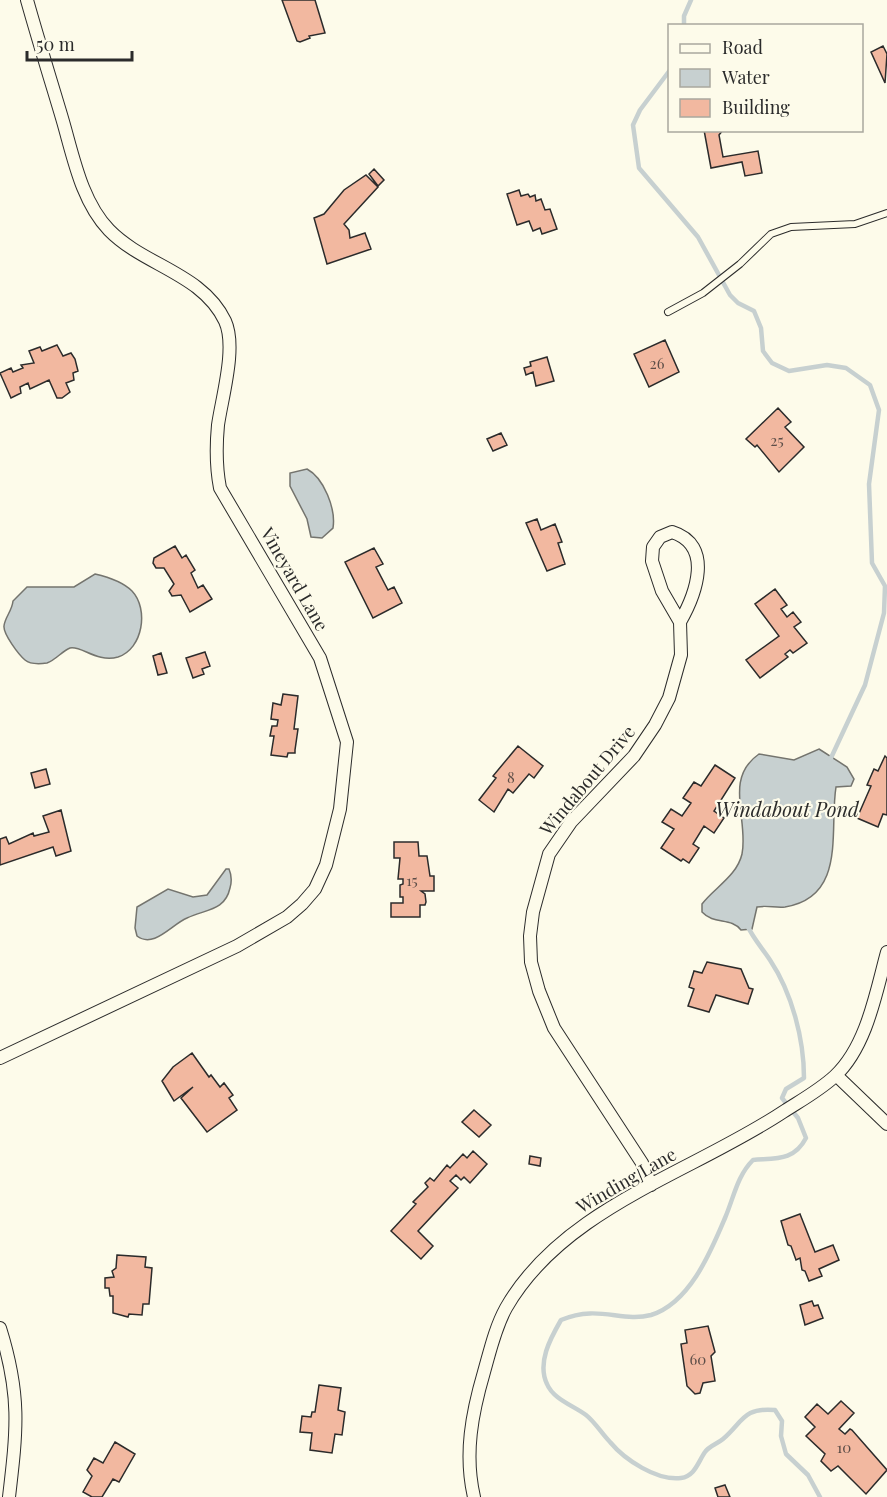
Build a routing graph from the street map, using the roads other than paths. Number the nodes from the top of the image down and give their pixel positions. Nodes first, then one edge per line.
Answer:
1 (27, 0) edge
2 (887, 213) edge
3 (668, 312) dead end
4 (680, 622) junction
5 (887, 952) edge
6 (0, 1058) edge
7 (836, 1075) junction
8 (887, 1124) edge
9 (651, 1185) junction
10 (0, 1328) edge
11 (9, 1497) edge
12 (474, 1497) edge

1 - 6 street, Vineyard Lane
2 - 3 lane
4 - 4 street, Windabout Drive
4 - 9 street, Windabout Drive
5 - 7 street, Winding Lane
7 - 8 street
7 - 9 street, Winding Lane
9 - 12 street, Winding Lane
10 - 11 street

